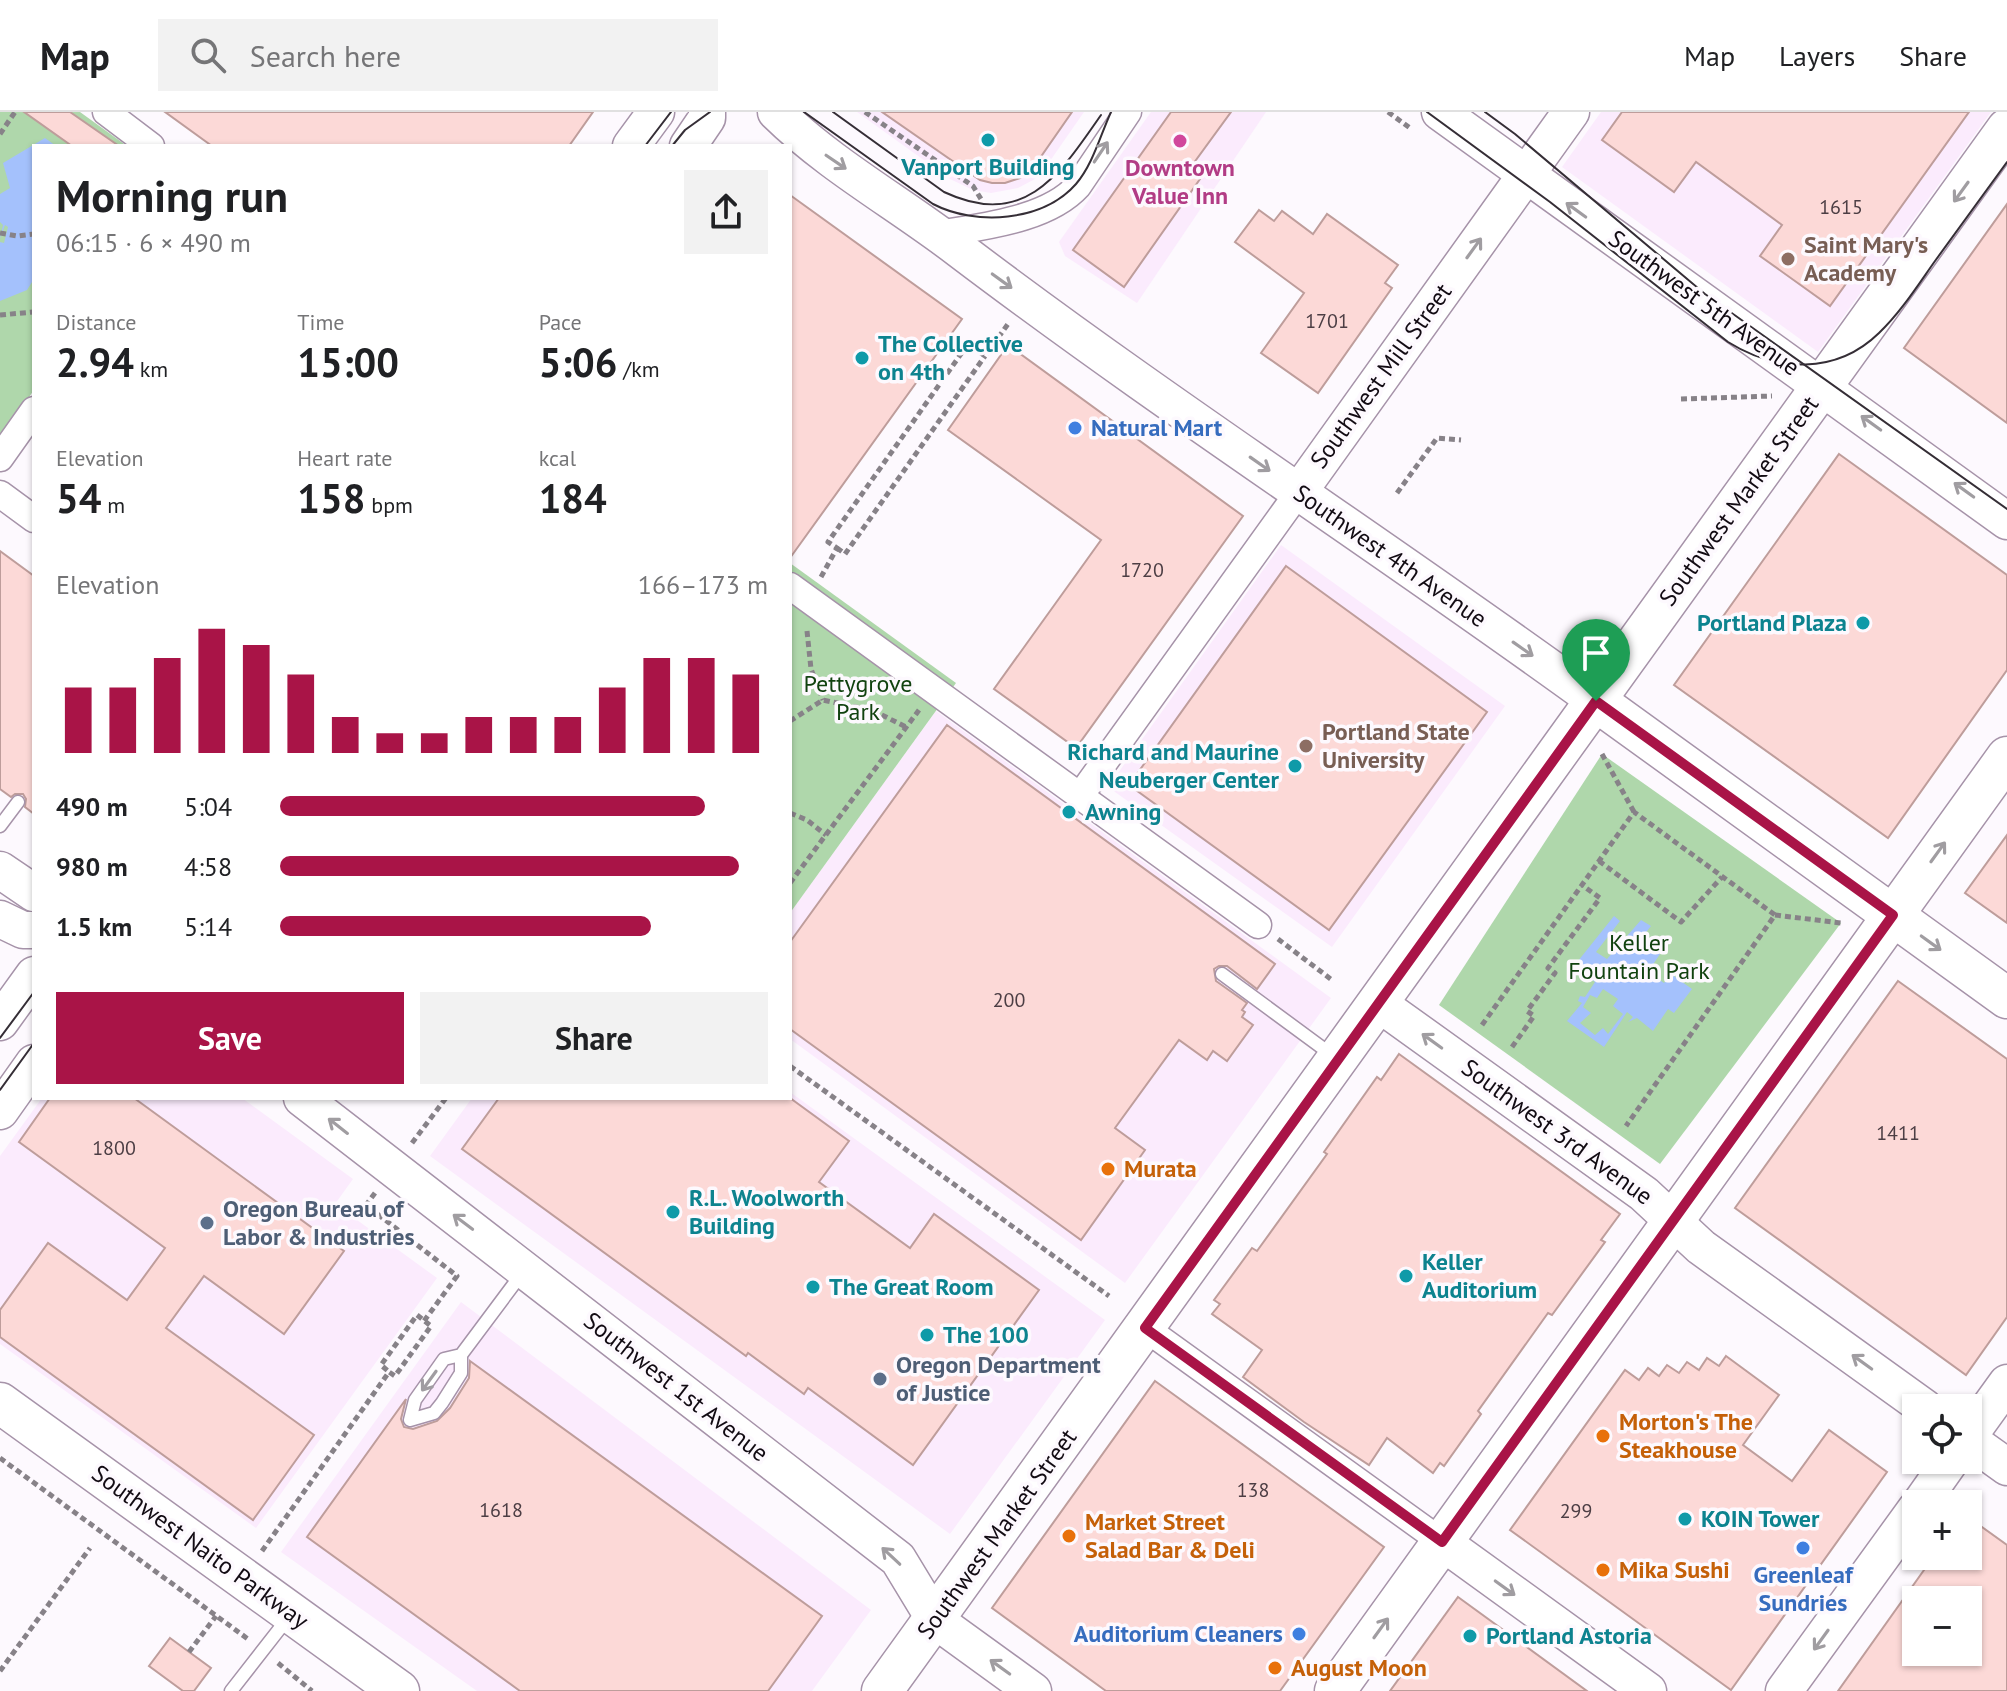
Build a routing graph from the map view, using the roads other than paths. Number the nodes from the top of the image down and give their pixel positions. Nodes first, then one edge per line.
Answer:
1 (106, 112) edge
2 (656, 112) edge
3 (707, 112) edge
4 (776, 112) edge
5 (1128, 112) edge
6 (1571, 112) edge
7 (1430, 124) edge
8 (2007, 129) edge
9 (148, 144) edge
10 (632, 144) edge
11 (689, 144) edge
12 (1527, 174) junction
13 (940, 234) junction
14 (1821, 387) junction
15 (32, 413) edge
16 (0, 458) edge
17 (1298, 493) junction
18 (0, 494) edge
19 (32, 518) edge
20 (2007, 521) edge
21 (799, 592) edge
22 (1596, 701) junction
23 (2007, 757) edge
24 (1080, 796) junction
25 (18, 802) dead end
26 (0, 826) edge
27 (0, 870) edge
28 (32, 892) edge
29 (1893, 915) junction
30 (0, 919) edge
31 (32, 930) edge
32 (1267, 931) road end
33 (1222, 974) dead end
34 (32, 978) edge
35 (2007, 998) edge
36 (1378, 1003) junction
37 (0, 1022) edge
38 (1338, 1059) junction
39 (32, 1066) edge
40 (305, 1100) edge
41 (0, 1111) edge
42 (1674, 1221) junction
43 (525, 1269) junction
44 (1145, 1328) junction
45 (461, 1355) junction
46 (2007, 1383) edge
47 (1906, 1394) edge
48 (0, 1403) edge
49 (1982, 1418) edge
50 (1982, 1448) edge
51 (2007, 1467) edge
52 (1902, 1528) edge
53 (1442, 1542) junction
54 (292, 1613) junction
55 (935, 1620) junction
56 (231, 1691) edge
57 (399, 1691) edge
58 (882, 1691) edge
59 (1033, 1691) edge
60 (1335, 1691) edge
61 (1648, 1691) edge
62 (1784, 1691) edge

1 - 9 street
2 - 10 main road
3 - 11 main road
4 -> 13 main road, Southwest 4th Avenue
13 -> 5 street
6 - 12 main road, Southwest Mill Street
7 - 12 main road, Southwest 5th Avenue
8 -> 14 main road, Southwest Market Street
14 -> 12 main road, Southwest 5th Avenue
17 -> 12 main road, Southwest Mill Street
13 -> 17 main road, Southwest 4th Avenue
20 -> 14 main road, Southwest 5th Avenue
14 - 22 main road, Southwest Market Street
15 - 16 street
17 -> 22 main road, Southwest 4th Avenue
17 - 24 street, Southwest Mill Street
18 - 19 street
21 - 24 street
22 - 29 main road, Southwest 4th Avenue
22 - 36 main road, Southwest Market Street
29 -> 23 main road
24 - 32 street
25 - 26 lane
27 - 28 main road
29 -> 35 main road, Southwest 4th Avenue
29 - 42 main road
30 - 31 main road
33 - 38 lane
34 - 37 main road
36 - 38 main road, Southwest Market Street
42 -> 36 main road, Southwest 3rd Avenue
38 - 44 main road, Southwest Market Street
39 - 41 main road
43 -> 40 main road, Southwest 1st Avenue
47 -> 42 main road, Southwest 3rd Avenue
42 - 53 main road
43 - 45 lane
55 -> 43 main road, Southwest 1st Avenue
44 - 53 street
44 - 55 main road, Southwest Market Street
45 -> 45 lane
46 - 49 main road
48 - 54 main road, Southwest Naito Parkway
50 - 51 main road
52 -> 62 main road
60 -> 53 main road
53 -> 61 main road
54 - 56 lane
54 - 57 main road, Southwest Naito Parkway
55 - 58 main road, Southwest Market Street
59 -> 55 main road, Southwest 1st Avenue

